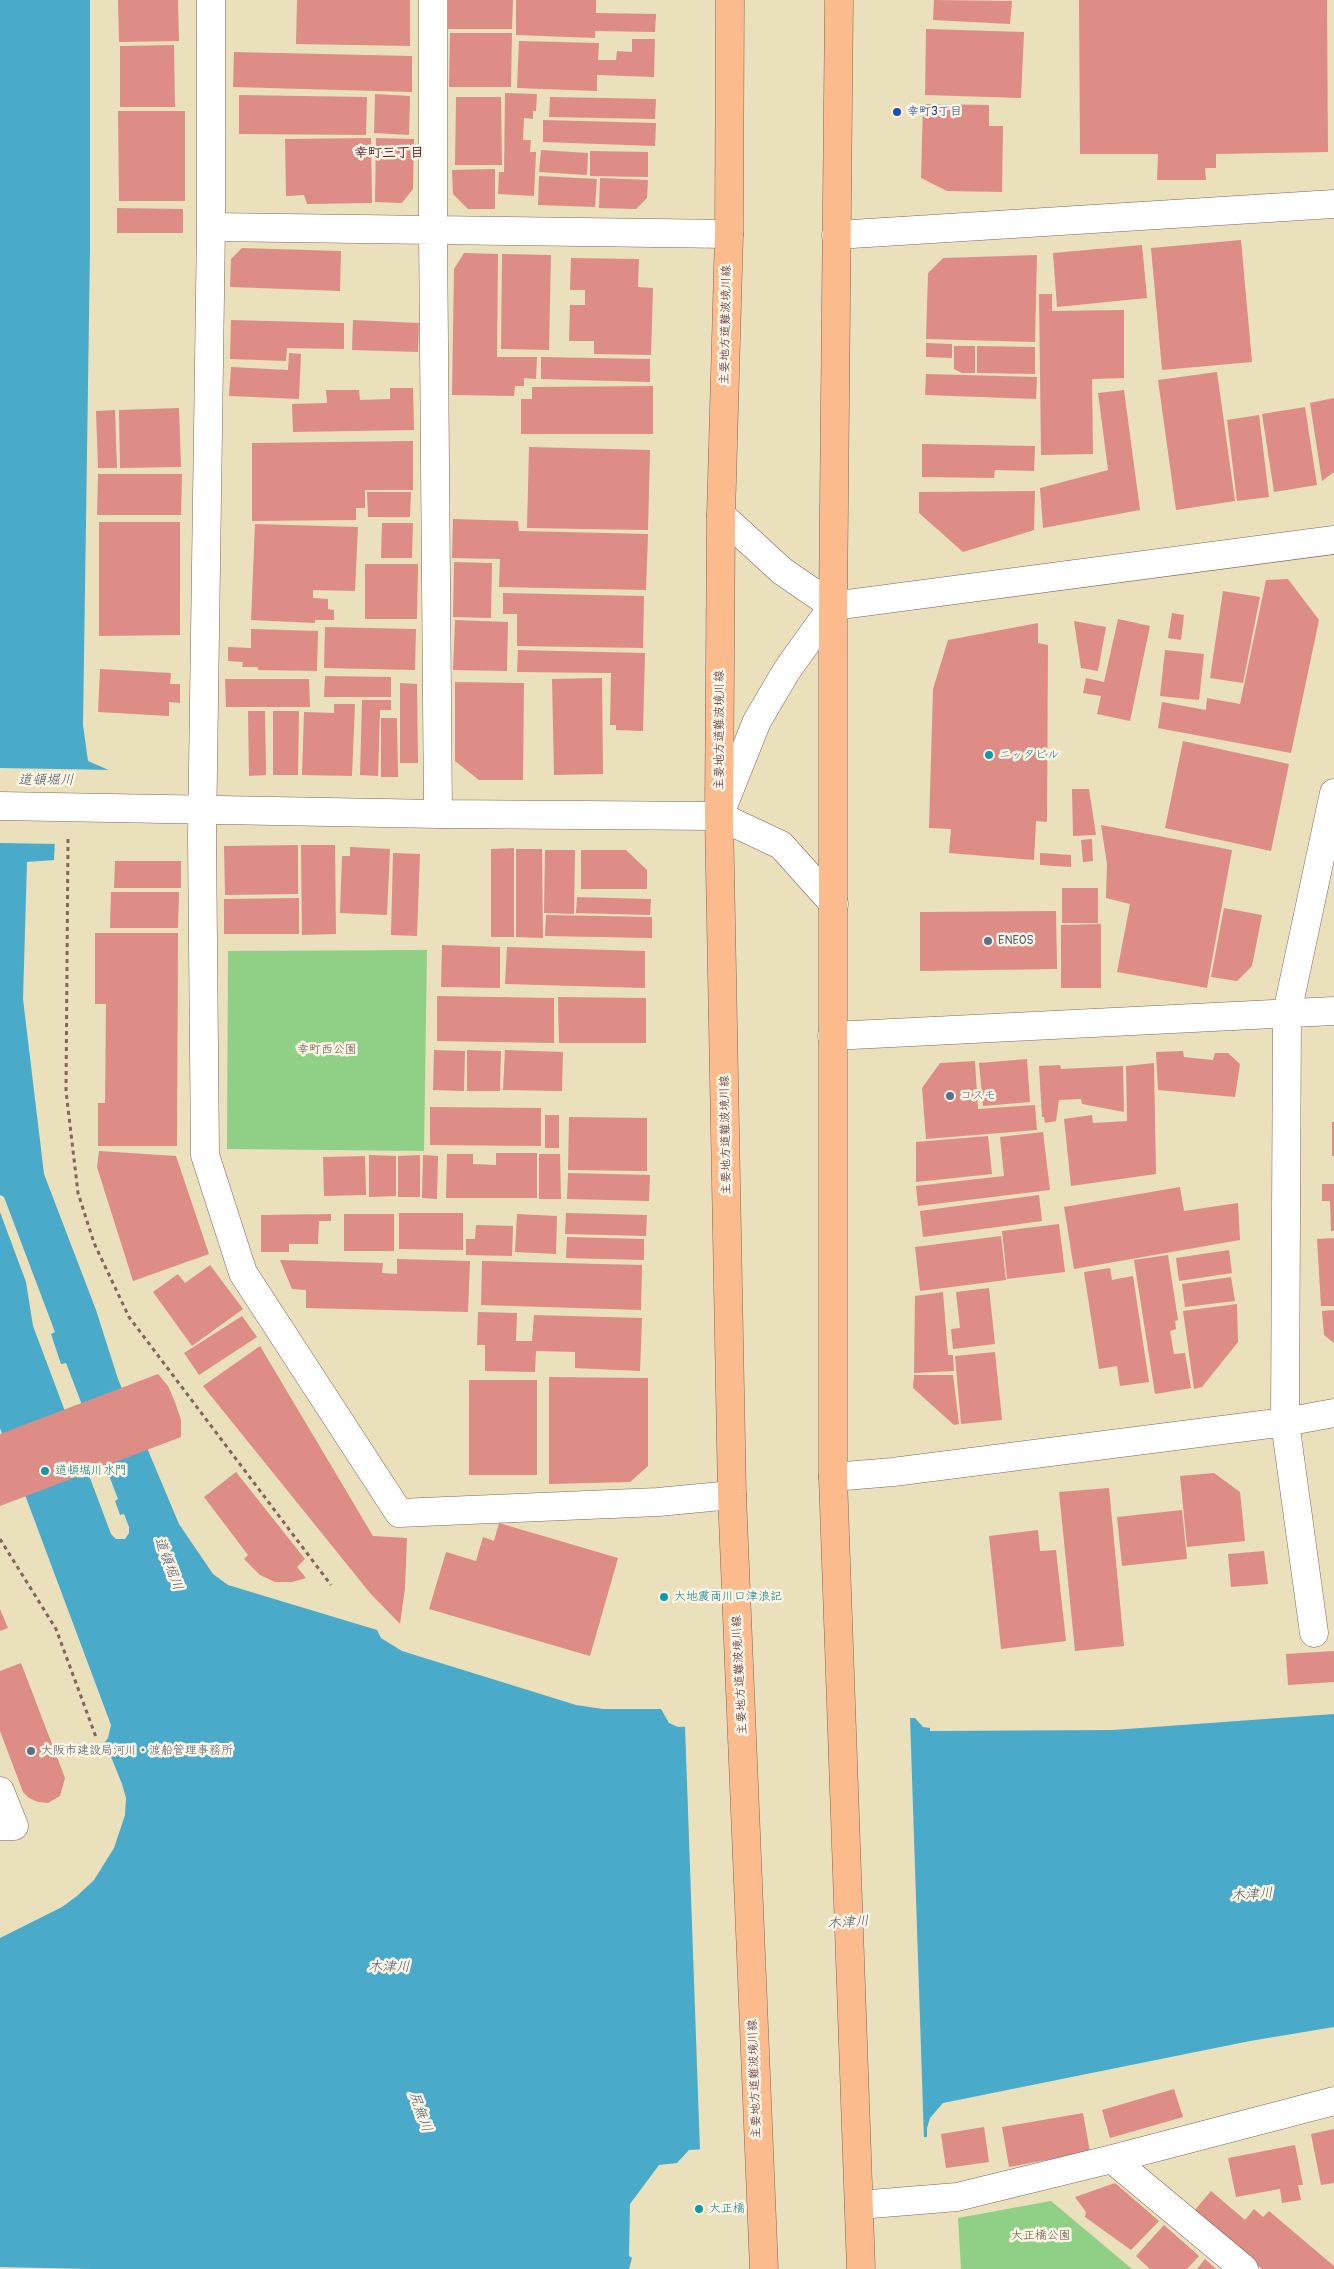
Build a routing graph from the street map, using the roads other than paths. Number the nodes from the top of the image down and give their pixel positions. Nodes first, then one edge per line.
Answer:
1 (211, 0) edge
2 (433, 0) edge
3 (730, 0) edge
4 (838, 0) edge
5 (1334, 204) edge
6 (211, 227) junction
7 (433, 230) junction
8 (729, 234) junction
9 (836, 235) junction
10 (721, 515) junction
11 (1334, 540) edge
12 (833, 606) junction
13 (1334, 793) edge
14 (0, 806) edge
15 (203, 810) junction
16 (438, 814) junction
17 (719, 816) junction
18 (834, 904) junction
19 (1334, 1011) edge
20 (1288, 1013) junction
21 (832, 1036) junction
22 (1334, 1413) edge
23 (1285, 1422) junction
24 (833, 1477) junction
25 (732, 1495) junction
26 (1314, 1633) dead end
27 (0, 1791) edge
28 (7, 1826) edge
29 (1334, 2101) edge
30 (1112, 2160) junction
31 (859, 2205) junction
32 (764, 2269) edge
33 (861, 2269) edge
34 (1244, 2269) edge

1 - 6 street
2 - 7 street
3 - 8 main road, 主要地方道難波境川線
4 - 9 main road
5 - 9 street
6 - 7 street
6 - 15 street
7 - 8 street
7 - 16 street
8 - 10 main road, 主要地方道難波境川線
9 - 12 main road
10 - 12 street
10 - 17 main road, 主要地方道難波境川線
11 - 12 street
12 - 17 street
12 - 18 main road
13 - 20 street
14 - 15 street
15 - 16 street
15 - 25 street
16 - 17 street
17 - 18 street
17 - 25 main road, 主要地方道難波境川線
18 - 21 main road
19 - 20 street
20 - 21 street
20 - 23 street
21 - 24 main road
22 - 23 street
23 - 24 street
23 - 26 street
24 - 31 main road
25 - 32 main road, 主要地方道難波境川線
27 - 28 street
29 - 30 street
30 - 31 street
30 - 34 street
31 - 33 main road

